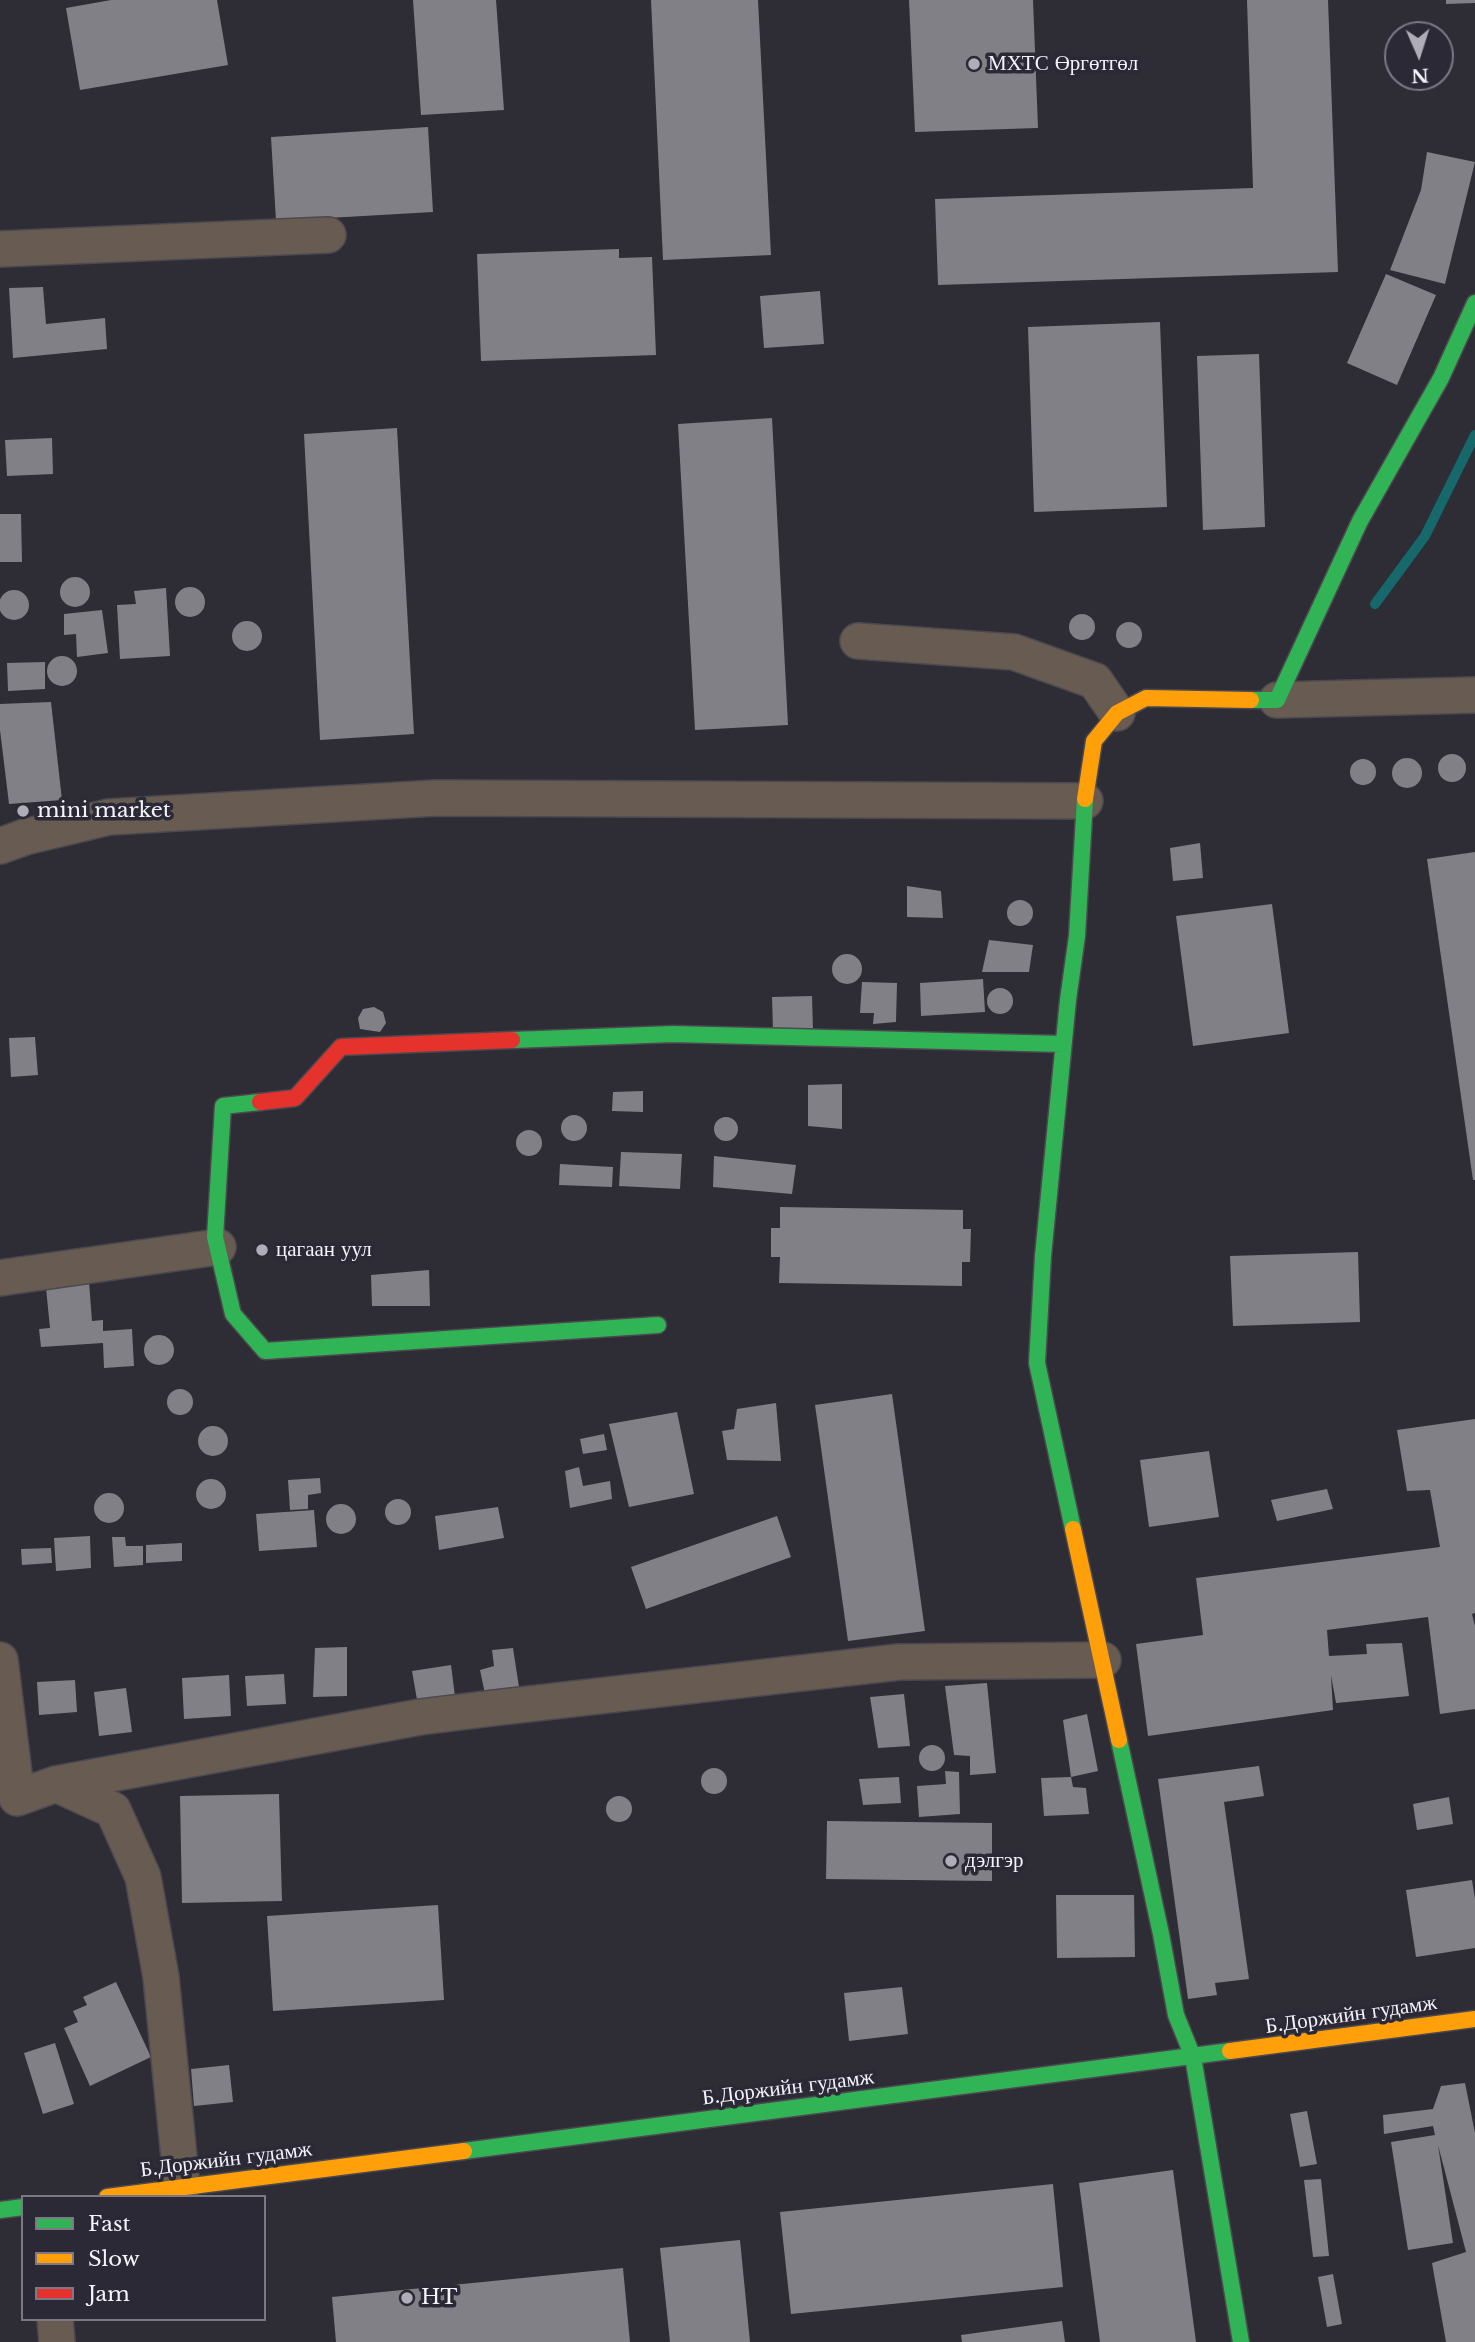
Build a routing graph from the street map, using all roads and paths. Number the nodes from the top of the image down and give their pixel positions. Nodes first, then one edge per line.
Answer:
1 (328, 235) dead end
2 (0, 249) edge
3 (1475, 303) edge
4 (858, 641) dead end
5 (1475, 695) edge
6 (1277, 700) junction
7 (1117, 713) junction
8 (1085, 801) junction
9 (0, 846) edge
10 (1063, 1044) junction
11 (218, 1247) junction
12 (0, 1278) edge
13 (658, 1325) dead end
14 (0, 1660) edge
15 (1103, 1660) junction
16 (56, 1784) junction
17 (9, 1800) edge
18 (1475, 2019) edge
19 (1193, 2057) junction
20 (182, 2187) junction
21 (122, 2195) edge
22 (21, 2207) edge
23 (0, 2210) edge
24 (55, 2321) edge
25 (57, 2342) edge
26 (1241, 2342) edge

1 - 2 street
3 - 6 street
4 - 7 street
5 - 6 street
6 - 7 street
7 - 8 street
8 - 9 street
8 - 10 street
10 - 11 street
10 - 15 street
11 - 12 street
11 - 13 street
14 - 17 street
15 - 16 street
15 - 19 street
16 - 17 street
16 - 20 street
18 - 19 street, Б.Доржийн гудамж
19 - 20 street, Б.Доржийн гудамж
19 - 26 street
20 - 21 street, Б.Доржийн гудамж
22 - 23 street
24 - 25 street

